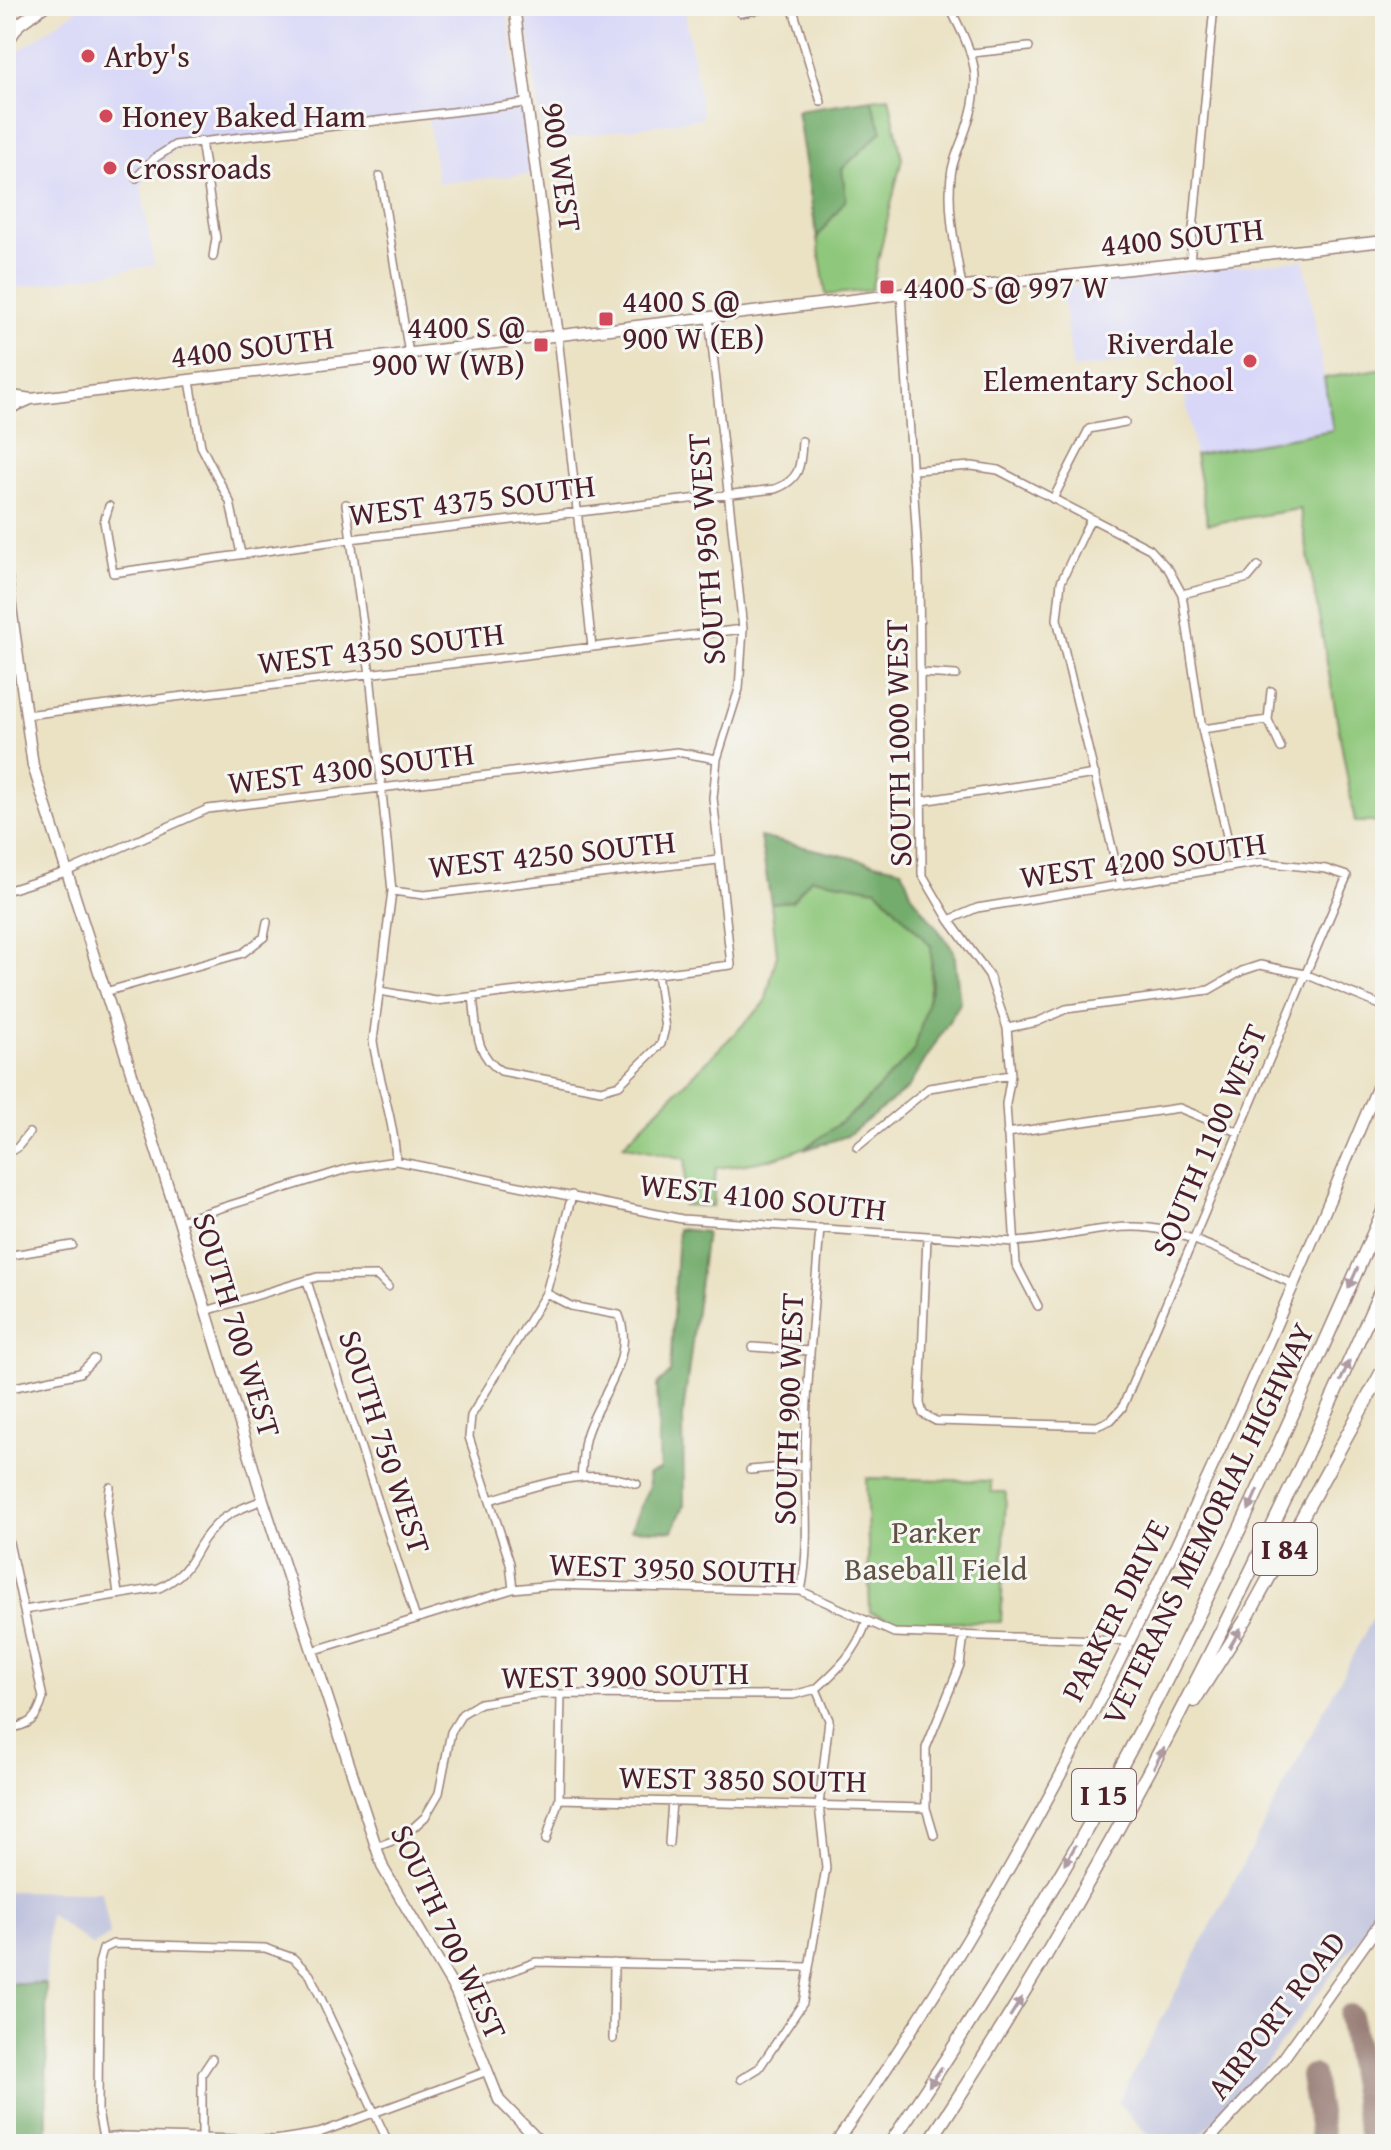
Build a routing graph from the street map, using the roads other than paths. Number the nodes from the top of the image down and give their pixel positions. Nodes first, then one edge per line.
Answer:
1 (44, 6) edge
2 (514, 6) edge
3 (779, 6) edge
4 (792, 6) edge
5 (949, 6) edge
6 (1214, 6) edge
7 (741, 13) dead end
8 (19, 24) junction
9 (6, 26) edge
10 (6, 44) edge
11 (1029, 47) dead end
12 (972, 53) junction
13 (821, 102) dead end
14 (527, 103) junction
15 (201, 141) junction
16 (380, 176) dead end
17 (136, 178) dead end
18 (1385, 241) edge
19 (213, 257) dead end
20 (1190, 262) junction
21 (962, 287) junction
22 (901, 294) junction
23 (709, 317) junction
24 (558, 336) junction
25 (409, 354) junction
26 (190, 381) junction
27 (6, 395) edge
28 (31, 399) junction
29 (6, 410) edge
30 (1125, 422) dead end
31 (802, 441) dead end
32 (914, 470) junction
33 (728, 495) junction
34 (1053, 499) junction
35 (346, 504) dead end
36 (109, 506) dead end
37 (577, 512) junction
38 (1091, 518) junction
39 (350, 539) junction
40 (241, 554) junction
41 (1258, 566) dead end
42 (6, 571) edge
43 (1182, 594) junction
44 (743, 629) junction
45 (592, 647) junction
46 (922, 673) junction
47 (370, 674) junction
48 (956, 675) dead end
49 (1271, 691) dead end
50 (25, 715) junction
51 (1268, 720) junction
52 (1202, 729) junction
53 (1281, 748) dead end
54 (717, 759) junction
55 (1095, 774) junction
56 (382, 788) junction
57 (922, 801) junction
58 (718, 860) junction
59 (1234, 866) junction
60 (66, 872) junction
61 (1347, 876) joint
62 (1121, 885) junction
63 (6, 891) edge
64 (392, 891) junction
65 (949, 920) junction
66 (267, 922) dead end
67 (657, 974) junction
68 (1305, 974) junction
69 (380, 991) junction
70 (105, 992) junction
71 (473, 997) junction
72 (1385, 1007) edge
73 (1007, 1028) junction
74 (1385, 1069) edge
75 (1011, 1075) junction
76 (1238, 1132) junction
77 (29, 1133) dead end
78 (1007, 1133) junction
79 (857, 1147) dead end
80 (6, 1153) edge
81 (396, 1161) junction
82 (572, 1195) junction
83 (1385, 1207) edge
84 (179, 1221) junction
85 (820, 1228) junction
86 (927, 1238) junction
87 (1192, 1241) junction
88 (1014, 1242) junction
89 (72, 1245) dead end
90 (6, 1256) edge
91 (307, 1281) junction
92 (1385, 1281) edge
93 (1295, 1285) junction
94 (388, 1287) dead end
95 (546, 1293) junction
96 (1038, 1306) dead end
97 (206, 1311) junction
98 (753, 1347) dead end
99 (809, 1351) junction
100 (94, 1359) dead end
101 (1385, 1366) edge
102 (6, 1389) edge
103 (805, 1465) junction
104 (750, 1470) dead end
105 (581, 1477) junction
106 (637, 1484) dead end
107 (110, 1487) dead end
108 (263, 1500) junction
109 (490, 1500) junction
110 (6, 1529) edge
111 (513, 1589) junction
112 (801, 1591) junction
113 (118, 1594) junction
114 (24, 1610) junction
115 (416, 1619) junction
116 (866, 1623) junction
117 (964, 1635) junction
118 (1130, 1641) junction
119 (312, 1651) junction
120 (816, 1689) junction
121 (561, 1695) junction
122 (1175, 1726) junction
123 (6, 1729) edge
124 (559, 1799) junction
125 (672, 1801) junction
126 (819, 1805) junction
127 (926, 1808) junction
128 (934, 1835) dead end
129 (546, 1840) dead end
130 (669, 1843) dead end
131 (376, 1847) junction
132 (1385, 1916) edge
133 (1373, 1933) junction
134 (1385, 1946) edge
135 (614, 1963) junction
136 (809, 1967) junction
137 (456, 1992) junction
138 (613, 2039) dead end
139 (212, 2059) dead end
140 (485, 2072) junction
141 (741, 2079) dead end
142 (375, 2112) junction
143 (103, 2138) junction
144 (202, 2141) edge
145 (87, 2144) edge
146 (389, 2144) edge
147 (542, 2144) edge
148 (835, 2144) edge
149 (890, 2144) edge
150 (928, 2144) edge
151 (1205, 2144) edge

1 - 8 main road
2 - 14 street, 900 WEST
3 - 7 street
4 - 13 street
5 - 12 street
6 - 20 street
8 - 9 main road
8 - 10 main road
11 - 12 street
12 - 21 street
14 - 15 street
14 - 24 street, 900 WEST
15 - 17 street
15 - 19 street
16 - 25 street
18 - 20 street, 4400 SOUTH
20 - 21 street, 4400 SOUTH
21 - 22 street, 4400 SOUTH
22 - 23 street, 4400 SOUTH
22 - 32 street, SOUTH 1000 WEST
23 - 24 street, 4400 SOUTH
23 - 33 street, SOUTH 950 WEST
24 - 25 street, 4400 SOUTH
24 - 37 street
25 - 26 street, 4400 SOUTH
26 - 28 street, 4400 SOUTH
26 - 40 street
27 - 28 street
28 - 29 street
30 - 34 street
31 - 33 street, WEST 4375 SOUTH
32 - 34 street
32 - 46 street, SOUTH 1000 WEST
33 - 37 street, WEST 4375 SOUTH
33 - 44 street, SOUTH 950 WEST
34 - 38 street
35 - 39 street
36 - 40 street, WEST 4375 SOUTH
37 - 39 street, WEST 4375 SOUTH
37 - 45 street
38 - 43 street
38 - 55 street
39 - 40 street, WEST 4375 SOUTH
39 - 47 street
41 - 43 street
42 - 50 street, SOUTH 700 WEST
43 - 52 street
44 - 45 street, WEST 4350 SOUTH
44 - 54 street, SOUTH 950 WEST
45 - 47 street, WEST 4350 SOUTH
46 - 48 street
46 - 57 street, SOUTH 1000 WEST
47 - 50 street, WEST 4350 SOUTH
47 - 56 street
49 - 51 street
50 - 60 street, SOUTH 700 WEST
51 - 52 street
51 - 53 street
52 - 59 street
54 - 56 street, WEST 4300 SOUTH
54 - 58 street, SOUTH 950 WEST
55 - 57 street
55 - 62 street
56 - 60 street, WEST 4300 SOUTH
56 - 64 street
57 - 65 street, SOUTH 1000 WEST
58 - 64 street, WEST 4250 SOUTH
58 - 67 street, SOUTH 950 WEST
59 - 61 street, WEST 4200 SOUTH
59 - 62 street, WEST 4200 SOUTH
60 - 63 street, WEST 4300 SOUTH
60 - 70 street, SOUTH 700 WEST
61 - 68 street, SOUTH 1100 WEST
62 - 65 street, WEST 4200 SOUTH
64 - 69 street
65 - 73 street, SOUTH 1000 WEST
66 - 70 street
67 - 71 street
67 - 71 street
68 - 72 street
68 - 73 street
68 - 76 street, SOUTH 1100 WEST
69 - 71 street
69 - 81 street
70 - 84 street, SOUTH 700 WEST
73 - 75 street, SOUTH 1000 WEST
74 - 93 street, PARKER DRIVE
75 - 78 street, SOUTH 1000 WEST
75 - 79 street
76 - 78 street
76 - 87 street, SOUTH 1100 WEST
77 - 80 street
78 - 88 street, SOUTH 1000 WEST
81 - 82 street, WEST 4100 SOUTH
81 - 84 street, WEST 4100 SOUTH
82 - 85 street, WEST 4100 SOUTH
82 - 95 street
83 -> 149 highway, VETERANS MEMORIAL HIGHWAY / I 15
84 - 97 street, SOUTH 700 WEST
85 - 86 street, WEST 4100 SOUTH
85 - 99 street, SOUTH 900 WEST
86 - 87 street, SOUTH 1100 WEST
86 - 88 street, WEST 4100 SOUTH
87 - 88 street, WEST 4100 SOUTH
87 - 93 street, WEST 4100 SOUTH
88 - 96 street, SOUTH 1000 WEST
89 - 90 street
91 - 94 street
91 - 97 street
91 - 115 street, SOUTH 750 WEST
122 -> 92 highway, VETERANS MEMORIAL HIGHWAY / I 15
93 - 118 street, PARKER DRIVE
95 - 105 street
95 - 109 street
97 - 108 street, SOUTH 700 WEST
98 - 99 street
99 - 103 street, SOUTH 900 WEST
100 - 102 street
122 -> 101 highway, I 84
103 - 104 street
103 - 112 street, SOUTH 900 WEST
105 - 106 street
105 - 109 street
107 - 113 street
108 - 113 street
108 - 119 street, SOUTH 700 WEST
109 - 111 street
110 - 114 street
111 - 112 street, WEST 3950 SOUTH
111 - 115 street, WEST 3950 SOUTH
112 - 116 street, WEST 3950 SOUTH
113 - 114 street
114 - 123 street
115 - 119 street, WEST 3950 SOUTH
116 - 117 street, WEST 3950 SOUTH
116 - 120 street
117 - 118 street, WEST 3950 SOUTH
117 - 127 street
118 - 148 street, PARKER DRIVE
119 - 131 street, SOUTH 700 WEST
120 - 121 street, WEST 3900 SOUTH
120 - 126 street
121 - 124 street
121 - 131 street, WEST 3900 SOUTH
150 -> 122 highway, VETERANS MEMORIAL HIGHWAY / I 15
124 - 125 street, WEST 3850 SOUTH
124 - 129 street
125 - 126 street, WEST 3850 SOUTH
125 - 130 street
126 - 127 street, WEST 3850 SOUTH
126 - 136 street
127 - 128 street
131 - 137 street, SOUTH 700 WEST
132 - 133 street, AIRPORT ROAD
133 - 134 street
133 - 151 street, AIRPORT ROAD
135 - 136 street
135 - 137 street
135 - 138 street
136 - 141 street
137 - 140 street, SOUTH 700 WEST
139 - 144 street
140 - 142 street
140 - 147 street, SOUTH 700 WEST
142 - 143 street
142 - 144 street
142 - 146 street
143 - 144 street
143 - 145 street

